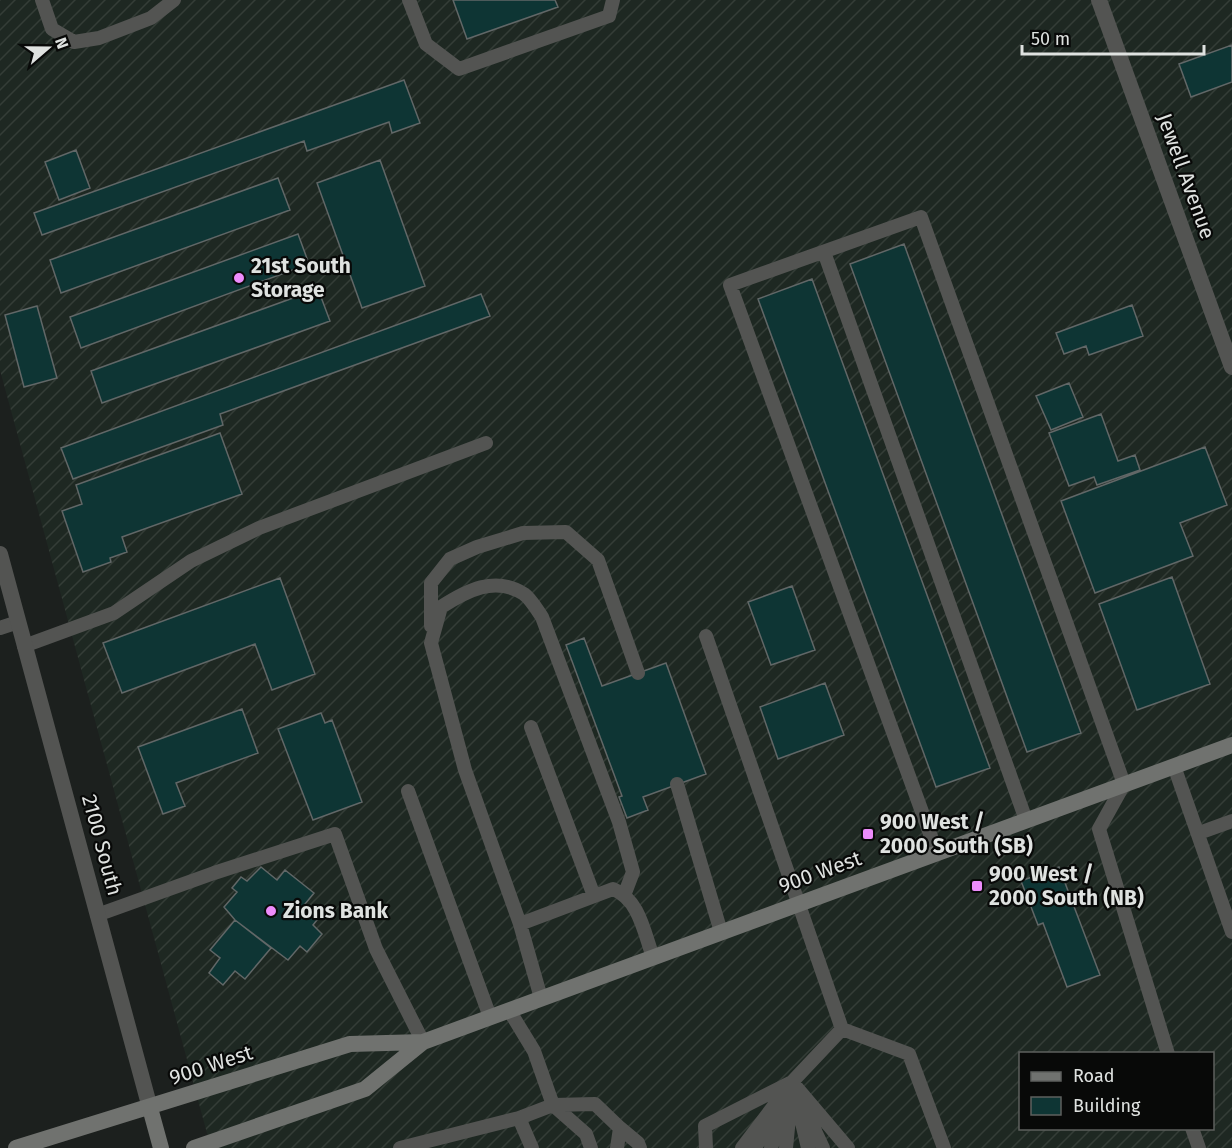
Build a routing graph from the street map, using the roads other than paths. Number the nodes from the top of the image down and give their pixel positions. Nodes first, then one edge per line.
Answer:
1 (42, 0) edge
2 (174, 0) edge
3 (410, 0) edge
4 (614, 0) edge
5 (1099, 0) edge
6 (824, 252) junction
7 (1232, 367) edge
8 (486, 443) dead end
9 (0, 554) edge
10 (18, 622) junction
11 (0, 628) edge
12 (706, 636) dead end
13 (431, 644) junction
14 (24, 646) junction
15 (638, 673) dead end
16 (531, 727) dead end
17 (1232, 745) edge
18 (1174, 766) junction
19 (676, 784) dead end
20 (1124, 784) junction
21 (408, 791) dead end
22 (1026, 820) junction
23 (1232, 821) edge
24 (1199, 833) junction
25 (937, 853) junction
26 (625, 893) junction
27 (594, 896) junction
28 (798, 904) junction
29 (97, 915) junction
30 (520, 924) junction
31 (721, 932) junction
32 (1232, 932) edge
33 (653, 957) junction
34 (542, 998) junction
35 (509, 1010) junction
36 (490, 1017) junction
37 (842, 1029) junction
38 (423, 1042) junction
39 (1168, 1052) edge
40 (792, 1082) junction
41 (553, 1105) junction
42 (150, 1108) junction
43 (519, 1118) junction
44 (620, 1128) junction
45 (1193, 1130) edge
46 (525, 1145) edge
47 (16, 1148) edge
48 (161, 1148) edge
49 (194, 1148) edge
50 (400, 1148) edge
51 (591, 1148) edge
52 (617, 1148) edge
53 (640, 1148) edge
54 (706, 1148) edge
55 (741, 1148) edge
56 (755, 1148) edge
57 (771, 1148) edge
58 (786, 1148) edge
59 (808, 1148) edge
60 (823, 1148) edge
61 (836, 1148) edge
62 (848, 1148) edge
63 (944, 1148) edge
64 (1199, 1148) edge

1 - 2 lane
3 - 4 lane
5 - 7 street, Jewell Avenue
6 - 20 lane
6 - 22 lane
6 - 25 lane
8 - 14 lane
9 - 10 street, 2100 South
10 - 11 lane
10 - 14 street, 2100 South
12 - 28 lane
13 - 15 lane
13 - 26 lane
13 - 30 lane
14 - 29 street, 2100 South
16 - 27 lane
17 - 18 main road, 900 West
18 - 20 main road, 900 West
18 - 24 lane
19 - 31 lane
20 - 22 main road, 900 West
20 - 39 lane
21 - 36 lane
22 - 25 main road, 900 West
23 - 24 lane
24 - 32 lane
25 - 28 main road, 900 West
26 - 27 lane
26 - 33 lane
27 - 30 lane
28 - 31 main road, 900 West
28 - 37 lane
29 - 38 lane
29 - 42 street, 2100 South
30 - 34 lane
31 - 33 main road, 900 West
33 - 34 main road, 900 West
34 - 35 main road, 900 West
35 - 36 main road, 900 West
35 - 41 lane
36 - 38 main road, 900 West
37 - 40 lane
37 - 63 lane
38 - 42 main road, 900 West
38 - 49 main road, 900 West
40 - 54 lane
40 - 55 lane
40 - 56 lane
40 - 57 lane
40 - 58 lane
40 - 59 lane
40 - 60 lane
40 - 61 lane
40 - 62 lane
41 - 43 lane
41 - 44 lane
41 - 51 lane
42 - 47 main road, 900 West
42 - 48 main road, 2100 South
43 - 46 lane
43 - 50 lane
44 - 52 lane
44 - 53 lane
45 - 64 lane

